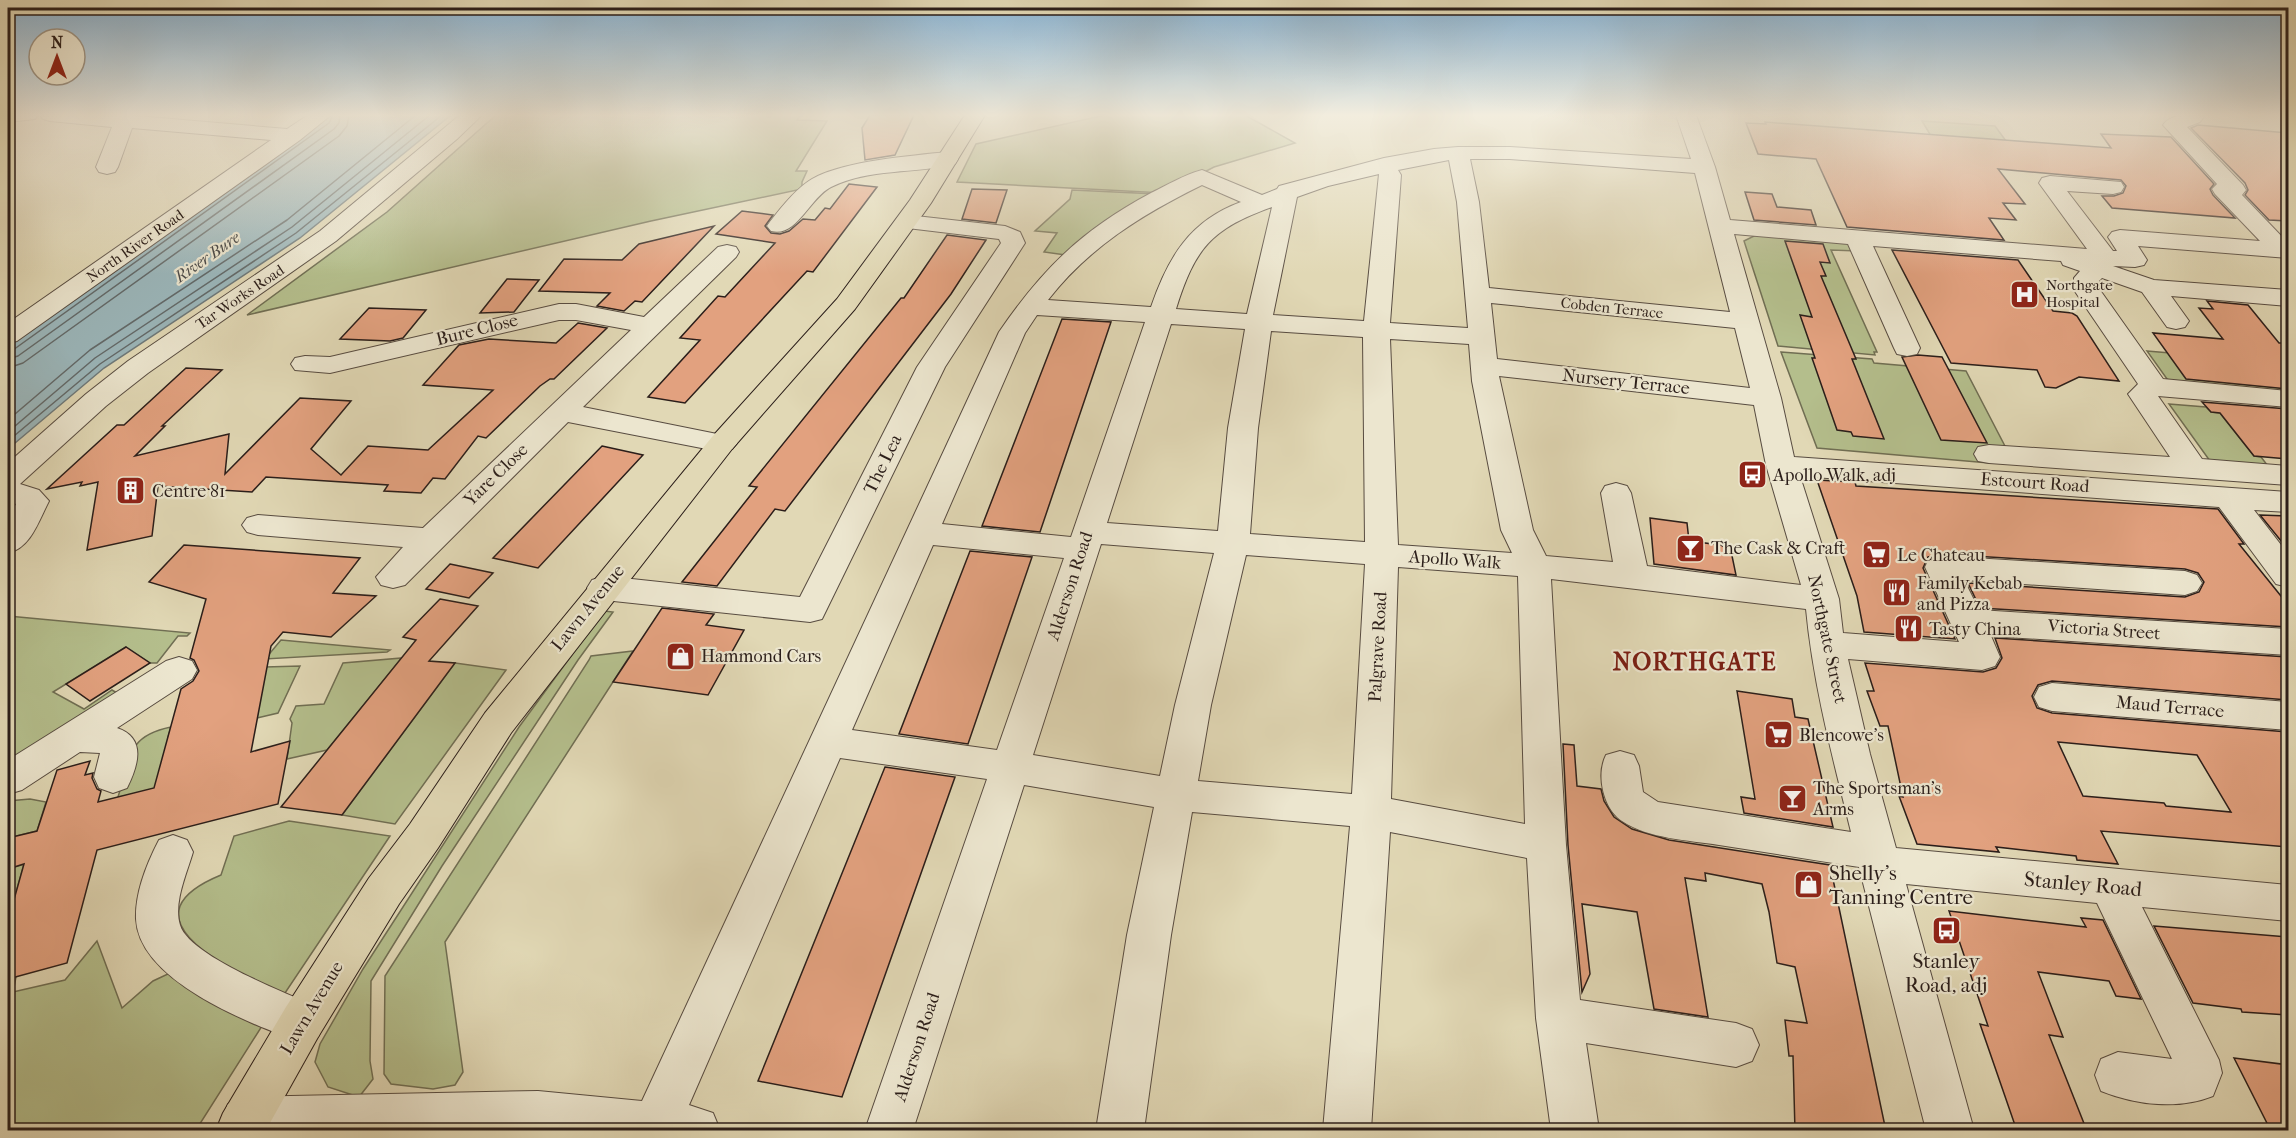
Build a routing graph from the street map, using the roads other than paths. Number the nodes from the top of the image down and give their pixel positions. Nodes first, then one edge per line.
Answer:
1 (246, 168) edge
2 (410, 168) edge
3 (889, 168) edge
4 (941, 168) edge
5 (1373, 168) edge
6 (1386, 168) edge
7 (1461, 168) edge
8 (1704, 168) edge
9 (2214, 168) edge
10 (2113, 186) dead end
11 (1273, 197) junction
12 (907, 222) junction
13 (780, 226) dead end
14 (1719, 226) junction
15 (1857, 238) junction
16 (2286, 258) edge
17 (710, 260) dead end
18 (2102, 263) junction
19 (2151, 287) junction
20 (1477, 294) junction
21 (2289, 298) edge
22 (1031, 307) junction
23 (1160, 316) junction
24 (1746, 321) junction
25 (2176, 321) dead end
26 (1259, 324) junction
27 (649, 326) junction
28 (11, 330) edge
29 (1376, 332) junction
30 (1907, 348) dead end
31 (1482, 352) junction
32 (305, 364) dead end
33 (2154, 387) junction
34 (1767, 398) junction
35 (2289, 399) edge
36 (562, 412) junction
37 (722, 444) junction
38 (1989, 454) dead end
39 (1781, 465) junction
40 (2193, 469) junction
41 (2289, 476) edge
42 (8, 479) edge
43 (8, 491) edge
44 (1616, 493) dead end
45 (2228, 497) junction
46 (2289, 502) edge
47 (313, 504) dead end
48 (258, 525) dead end
49 (292, 528) junction
50 (921, 533) junction
51 (429, 538) junction
52 (1085, 540) junction
53 (8, 542) edge
54 (1233, 543) junction
55 (1381, 554) junction
56 (1534, 565) junction
57 (1632, 574) junction
58 (2289, 576) edge
59 (393, 577) dead end
60 (2185, 583) dead end
61 (604, 588) junction
62 (1822, 599) junction
63 (1968, 622) junction
64 (2289, 642) edge
65 (1827, 645) junction
66 (179, 670) dead end
67 (2052, 697) dead end
68 (2289, 716) edge
69 (70, 740) junction
70 (828, 742) junction
71 (1620, 766) dead end
72 (1011, 767) junction
73 (113, 777) dead end
74 (8, 779) edge
75 (1176, 795) junction
76 (1371, 812) junction
77 (1546, 845) junction
78 (173, 852) dead end
79 (1877, 859) junction
80 (2110, 886) junction
81 (2289, 903) edge
82 (1559, 1018) junction
83 (302, 1022) junction
84 (1736, 1045) dead end
85 (2118, 1075) dead end
86 (242, 1126) edge
87 (647, 1128) edge
88 (889, 1131) edge
89 (1120, 1131) edge
90 (1347, 1131) edge
91 (1575, 1131) edge
92 (1950, 1131) edge

1 - 28 street, North River Road
2 - 42 street, Tar Works Road
3 - 13 street
4 - 12 main road, Lawn Avenue
5 - 11 street, Alderson Road
6 - 29 street, Palgrave Road
7 - 20 street
8 - 14 street, Northgate Street
9 - 16 street
10 - 18 street
11 - 22 street
11 - 23 street, Alderson Road
11 - 26 street
12 - 37 main road, Lawn Avenue
12 - 61 street, The Lea
14 - 15 street
14 - 24 street, Northgate Street
15 - 18 street
15 - 30 street
16 - 18 street
17 - 27 street
18 - 19 street
18 - 33 street
19 - 21 street
19 - 25 street
20 - 24 street, Cobden Terrace
20 - 31 street
22 - 23 street, Nursery Terrace
22 - 50 street
23 - 26 street, Nursery Terrace
23 - 52 street, Alderson Road
24 - 34 street, Northgate Street
26 - 29 street, Nursery Terrace
26 - 54 street
27 - 32 street, Bure Close
27 - 36 street
29 - 31 street, Nursery Terrace
29 - 55 street, Palgrave Road
31 - 34 street, Nursery Terrace
31 - 56 street
33 - 35 street
33 - 40 street
34 - 39 street, Northgate Street
36 - 37 street
36 - 51 street, Yare Close
37 - 61 main road, Lawn Avenue
38 - 40 street
39 - 45 street, Estcourt Road
39 - 62 street, Northgate Street
40 - 41 street
43 - 53 street
44 - 57 street
45 - 46 street, Estcourt Road
45 - 58 street
47 - 49 street
48 - 49 street
49 - 51 street
50 - 52 street, Apollo Walk
50 - 70 street
51 - 59 street, Yare Close
52 - 54 street, Apollo Walk
52 - 72 street, Alderson Road
54 - 55 street, Apollo Walk
54 - 75 street
55 - 56 street, Apollo Walk
55 - 76 street, Palgrave Road
56 - 57 street, Apollo Walk
56 - 77 street
57 - 62 street, Apollo Walk
60 - 63 street
61 - 83 main road, Lawn Avenue
62 - 65 street, Northgate Street
63 - 64 street, Victoria Street
63 - 65 street
65 - 79 street, Northgate Street
66 - 69 street
67 - 68 street, Maud Terrace
69 - 73 street
69 - 74 street
70 - 72 street
70 - 87 street
71 - 79 street, Stanley Road
72 - 75 street
72 - 88 street, Alderson Road
75 - 76 street
75 - 89 street
76 - 77 street
76 - 90 street, Palgrave Road
77 - 82 street
78 - 83 street
79 - 80 street, Stanley Road
79 - 92 street, Northgate Street
80 - 81 street, Stanley Road
80 - 85 street
82 - 84 street
82 - 91 street
83 - 86 main road, Lawn Avenue
86 - 87 street

